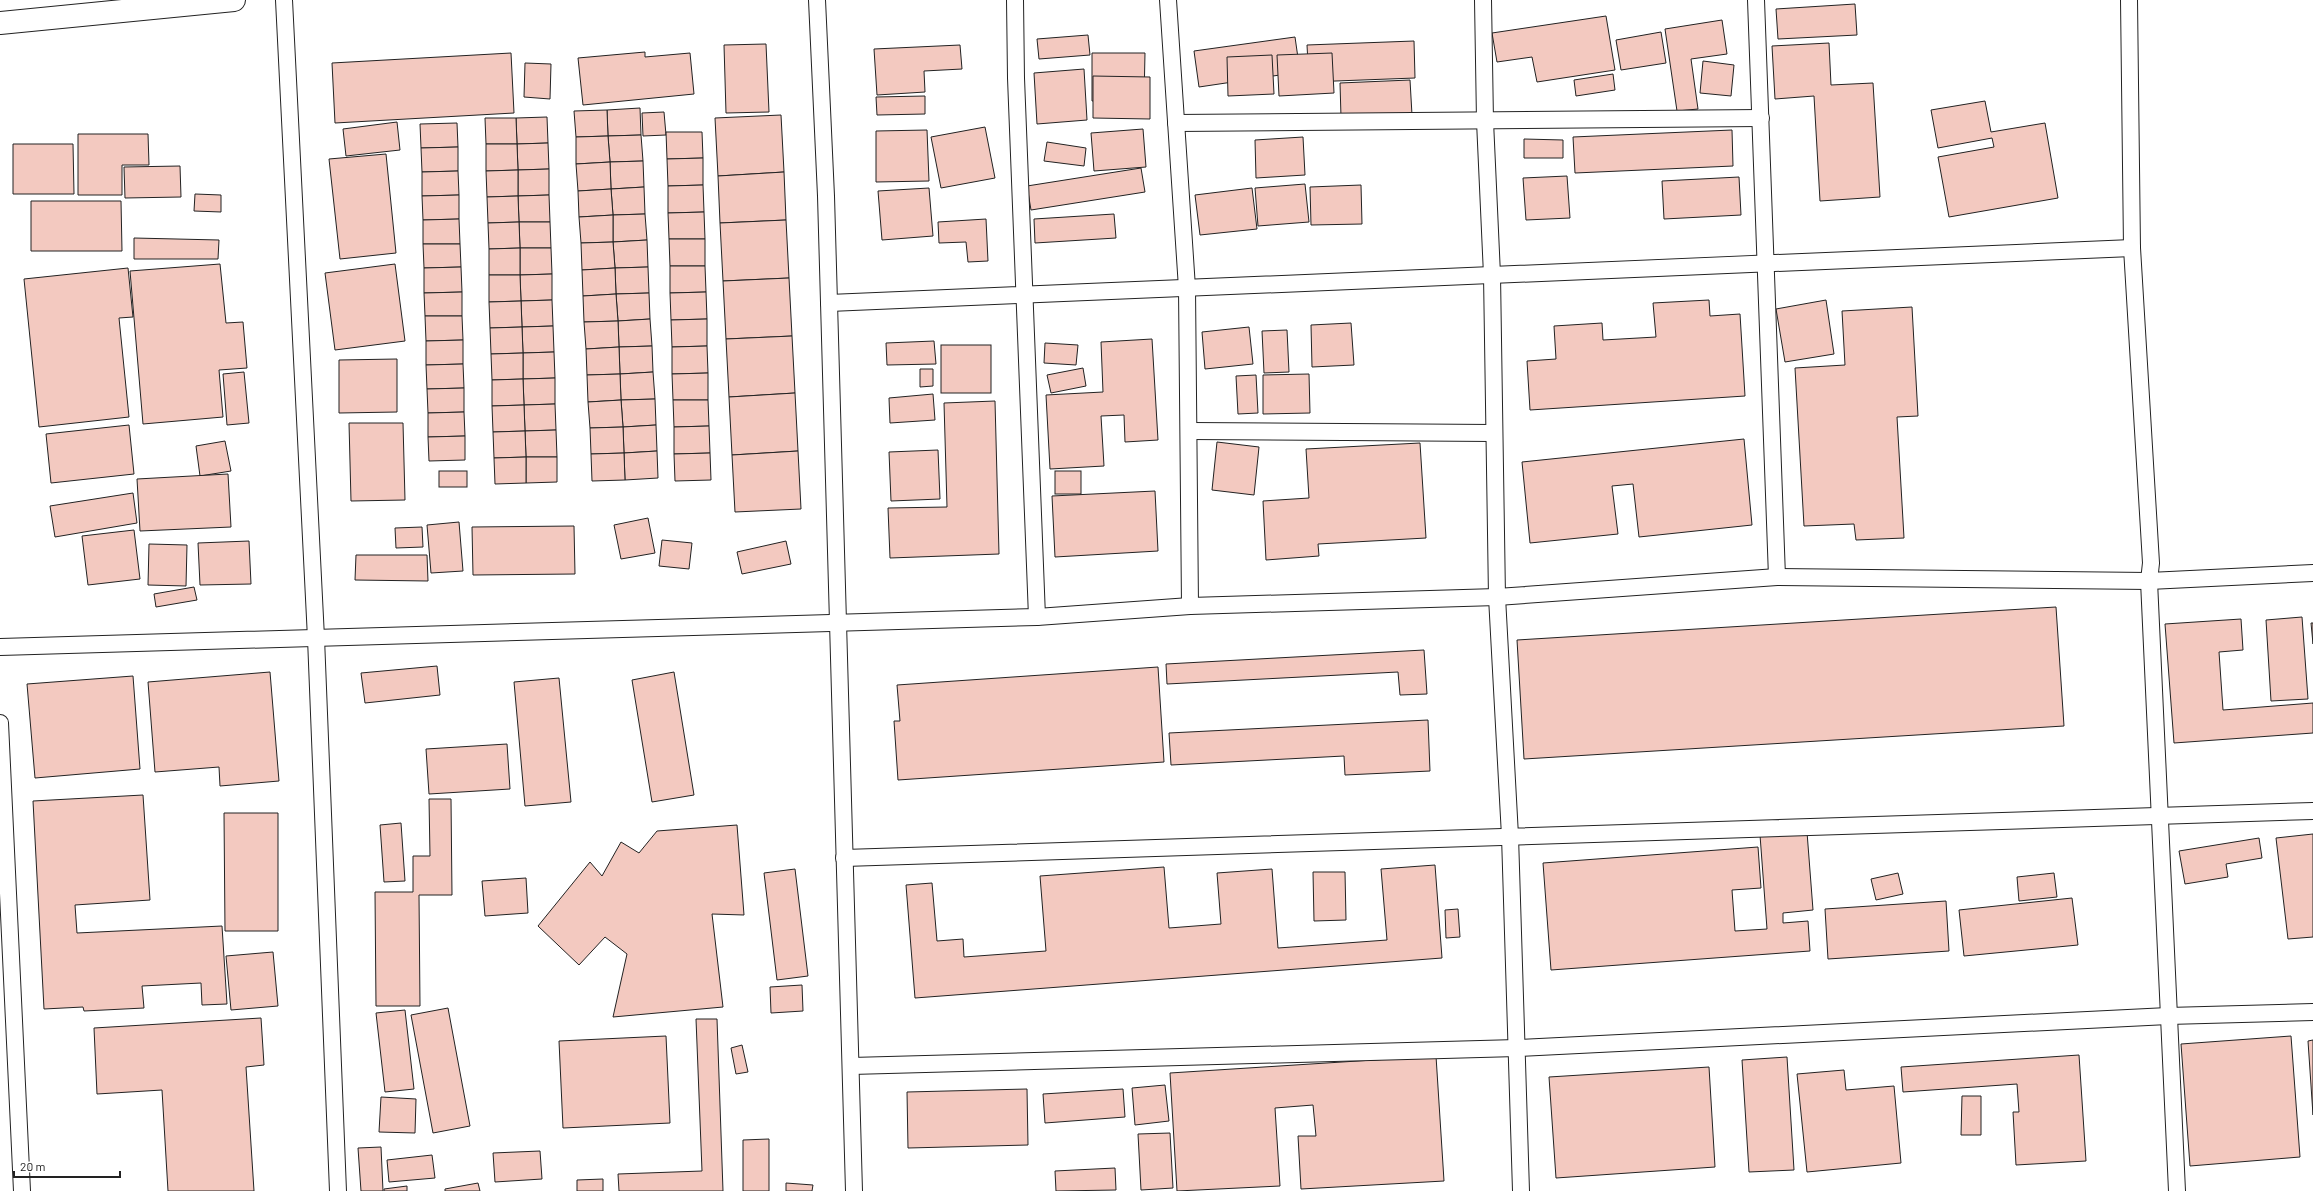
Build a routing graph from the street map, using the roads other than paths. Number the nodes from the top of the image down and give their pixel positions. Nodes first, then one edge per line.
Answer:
1 (234, 0) edge
2 (284, 0) edge
3 (817, 0) edge
4 (1015, 0) edge
5 (1168, 0) edge
6 (1483, 0) edge
7 (1756, 0) edge
8 (2129, 0) edge
9 (0, 23) edge
10 (1761, 118) junction
11 (1485, 121) junction
12 (1176, 123) junction
13 (2132, 248) junction
14 (1765, 262) junction
15 (1492, 275) junction
16 (1187, 288) junction
17 (1026, 295) junction
18 (829, 304) junction
19 (1190, 431) junction
20 (1494, 433) junction
21 (2313, 573) edge
22 (1777, 577) junction
23 (2149, 581) junction
24 (1497, 597) junction
25 (1190, 606) junction
26 (1037, 617) junction
27 (838, 623) junction
28 (316, 638) junction
29 (0, 647) edge
30 (0, 723) edge
31 (2313, 812) edge
32 (2161, 816) junction
33 (1510, 836) junction
34 (844, 858) junction
35 (4, 890) edge
36 (2313, 1012) edge
37 (2168, 1016) junction
38 (1517, 1048) junction
39 (851, 1066) junction
40 (22, 1191) edge
41 (338, 1191) edge
42 (854, 1191) edge
43 (1520, 1191) edge
44 (2177, 1191) edge

1 - 9 street
2 - 28 lane
3 - 18 lane
4 - 17 lane
5 - 12 lane
6 - 11 lane
7 - 10 lane
8 - 13 lane
10 - 11 lane
10 - 14 lane
11 - 12 lane
11 - 15 lane
12 - 16 lane
13 - 14 lane
13 - 23 lane
14 - 15 lane
14 - 22 lane
15 - 16 lane
15 - 20 lane
16 - 17 lane
16 - 19 lane
17 - 18 lane
17 - 26 lane
18 - 27 lane
19 - 20 lane
19 - 25 lane
20 - 24 lane
21 - 23 lane
22 - 23 lane
22 - 24 lane
23 - 32 lane
24 - 25 lane
24 - 33 lane
25 - 26 lane
26 - 27 lane
27 - 28 lane
27 - 34 lane
28 - 29 lane
28 - 41 lane
30 - 35 lane
31 - 32 lane
32 - 33 lane
32 - 37 lane
33 - 34 lane
33 - 38 lane
34 - 39 lane
35 - 40 lane
36 - 37 lane
37 - 38 lane
37 - 44 lane
38 - 39 lane
38 - 43 lane
39 - 42 lane

